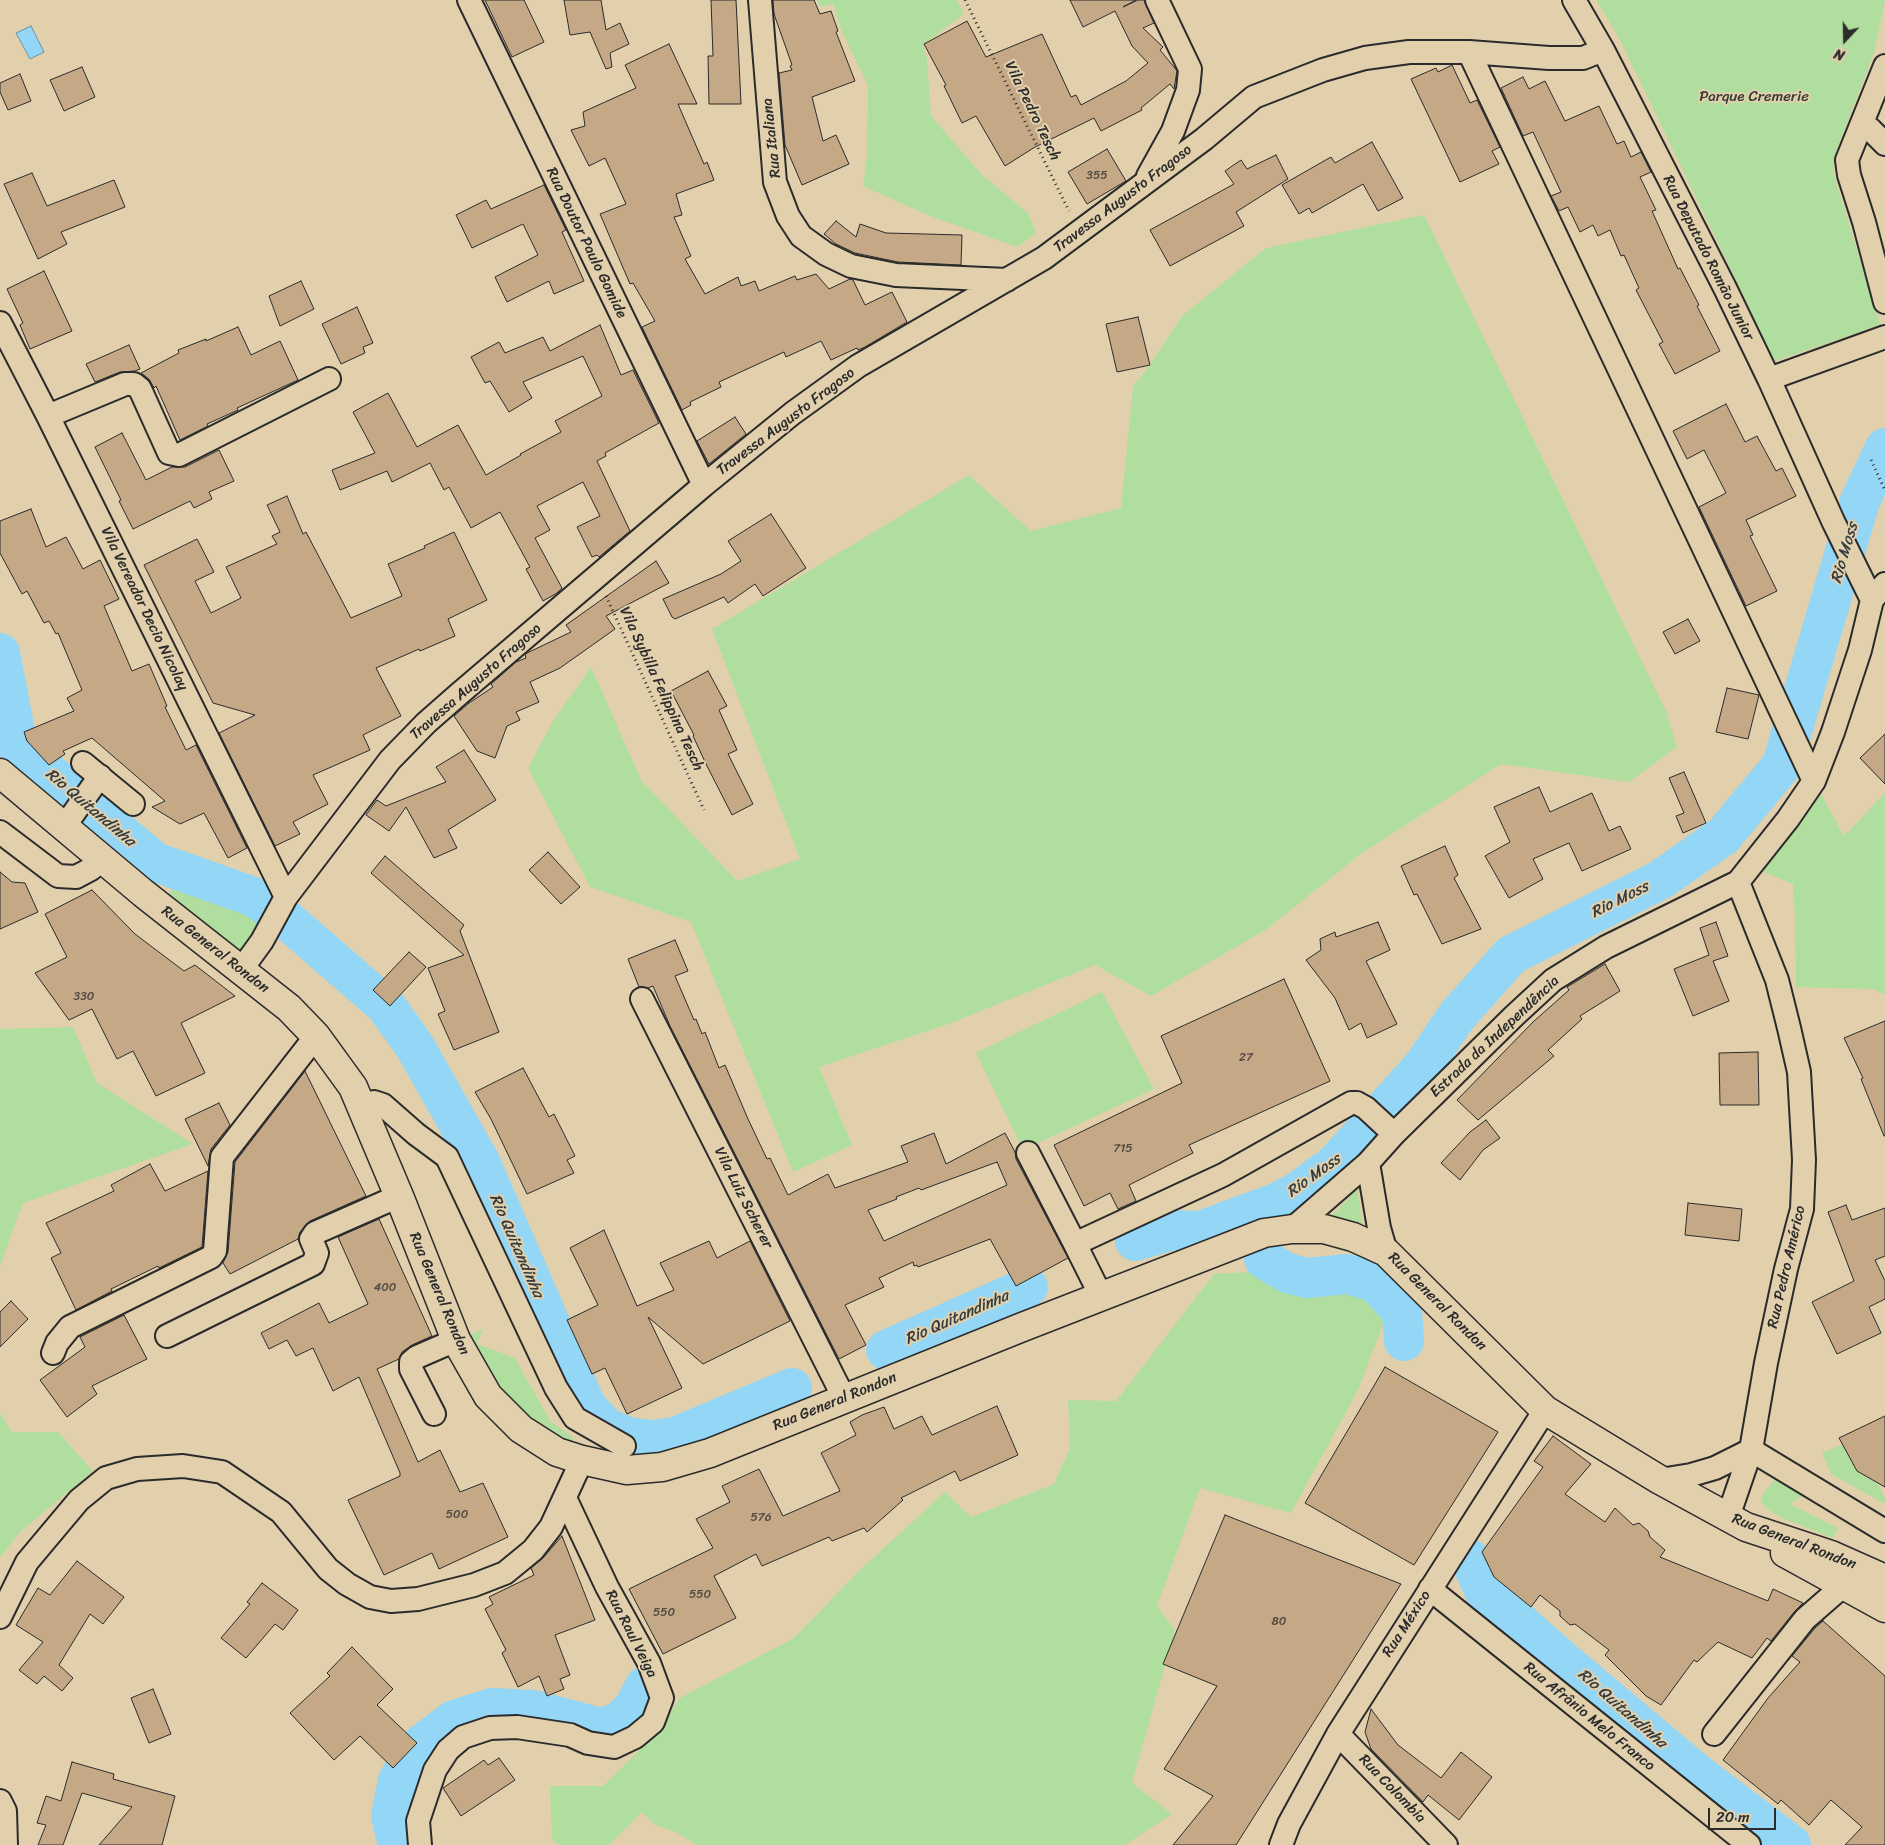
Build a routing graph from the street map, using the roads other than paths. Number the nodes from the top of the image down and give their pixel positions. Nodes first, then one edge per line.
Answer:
1 (469, 0) edge
2 (760, 0) edge
3 (1157, 0) edge
4 (1574, 0) edge
5 (1603, 50) junction
6 (1469, 52) junction
7 (1885, 66) edge
8 (1861, 126) junction
9 (1885, 144) edge
10 (1144, 184) junction
11 (1007, 280) junction
12 (1885, 302) edge
13 (0, 323) edge
14 (1885, 337) edge
15 (328, 379) dead end
16 (1769, 379) junction
17 (48, 416) junction
18 (704, 485) junction
19 (1876, 594) edge
20 (0, 773) edge
21 (1814, 780) junction
22 (133, 804) dead end
23 (64, 826) junction
24 (0, 832) edge
25 (102, 859) junction
26 (1738, 882) junction
27 (286, 897) junction
28 (241, 970) junction
29 (642, 999) dead end
30 (316, 1036) junction
31 (362, 1106) junction
32 (1383, 1123) junction
33 (1028, 1153) dead end
34 (1368, 1162) junction
35 (399, 1196) junction
36 (1292, 1229) junction
37 (1076, 1246) junction
38 (1386, 1252) junction
39 (1101, 1296) junction
40 (167, 1336) dead end
41 (456, 1340) junction
42 (53, 1353) dead end
43 (844, 1398) junction
44 (1545, 1410) junction
45 (434, 1414) dead end
46 (624, 1446) dead end
47 (1751, 1450) junction
48 (582, 1460) junction
49 (1660, 1480) junction
50 (565, 1498) junction
51 (1737, 1522) junction
52 (1885, 1531) edge
53 (1885, 1579) edge
54 (1833, 1580) junction
55 (1430, 1590) junction
56 (1885, 1608) edge
57 (0, 1617) edge
58 (1338, 1734) junction
59 (1714, 1734) dead end
60 (0, 1801) edge
61 (6, 1845) edge
62 (420, 1845) edge
63 (1281, 1845) edge
64 (1446, 1845) edge
65 (1749, 1845) edge

1 - 18 street, Rua Doutor Paulo Gomide
2 - 11 street, Rua Italiana
3 - 10 street
4 - 5 street, Rua Deputado Romão Junior
5 - 6 street, Travessa Augusto Fragoso
5 - 16 street, Rua Deputado Romão Junior
6 - 10 street, Travessa Augusto Fragoso
6 - 21 street
7 - 8 street
8 - 9 street
8 - 12 street
10 - 11 street, Travessa Augusto Fragoso
11 - 18 street, Travessa Augusto Fragoso
13 - 17 street, Vila Vereador Decio Nicolay
14 - 16 street
15 - 17 street
16 - 19 street, Rua Deputado Romão Junior
17 - 27 street, Vila Vereador Decio Nicolay
18 - 27 street, Travessa Augusto Fragoso
19 - 21 street, Estrada da Independência
20 - 23 main road, Rua General Rondon
21 - 26 street, Estrada da Independência
22 - 23 street
23 - 25 main road, Rua General Rondon
24 - 25 street
25 - 28 main road, Rua General Rondon
26 - 32 street, Estrada da Independência
26 - 47 street, Rua Pedro Américo
27 - 28 street, Travessa Augusto Fragoso
28 - 30 main road, Rua General Rondon
29 - 43 street, Vila Luiz Scherer
30 - 31 main road, Rua General Rondon
30 - 42 street
31 - 35 main road, Rua General Rondon
31 - 46 street
32 - 34 street, Estrada da Independência
32 - 37 street
33 - 37 street
34 - 36 street, Estrada da Independência
34 - 38 street
35 - 40 street
35 - 41 main road, Rua General Rondon
36 - 38 main road, Rua General Rondon
36 - 39 main road, Rua General Rondon
37 - 39 street
38 - 44 main road, Rua General Rondon
39 - 43 main road, Rua General Rondon
41 - 45 street
41 - 48 main road, Rua General Rondon
43 - 48 main road, Rua General Rondon
44 - 49 main road, Rua General Rondon
44 - 55 street, Rua México
47 - 49 street
47 - 51 street, Rua Pedro Américo
47 - 52 street
48 - 50 street
49 - 51 main road, Rua General Rondon
50 - 57 street
50 - 62 street, Rua Raul Veiga
51 - 53 main road, Rua General Rondon
51 - 54 main road, Rua General Rondon
54 - 56 main road, Rua General Rondon
54 - 59 street
55 - 58 street, Rua México
55 - 65 street, Rua Afrânio Melo Franco
58 - 63 street, Rua México
58 - 64 street, Rua Colombia
60 - 61 street

